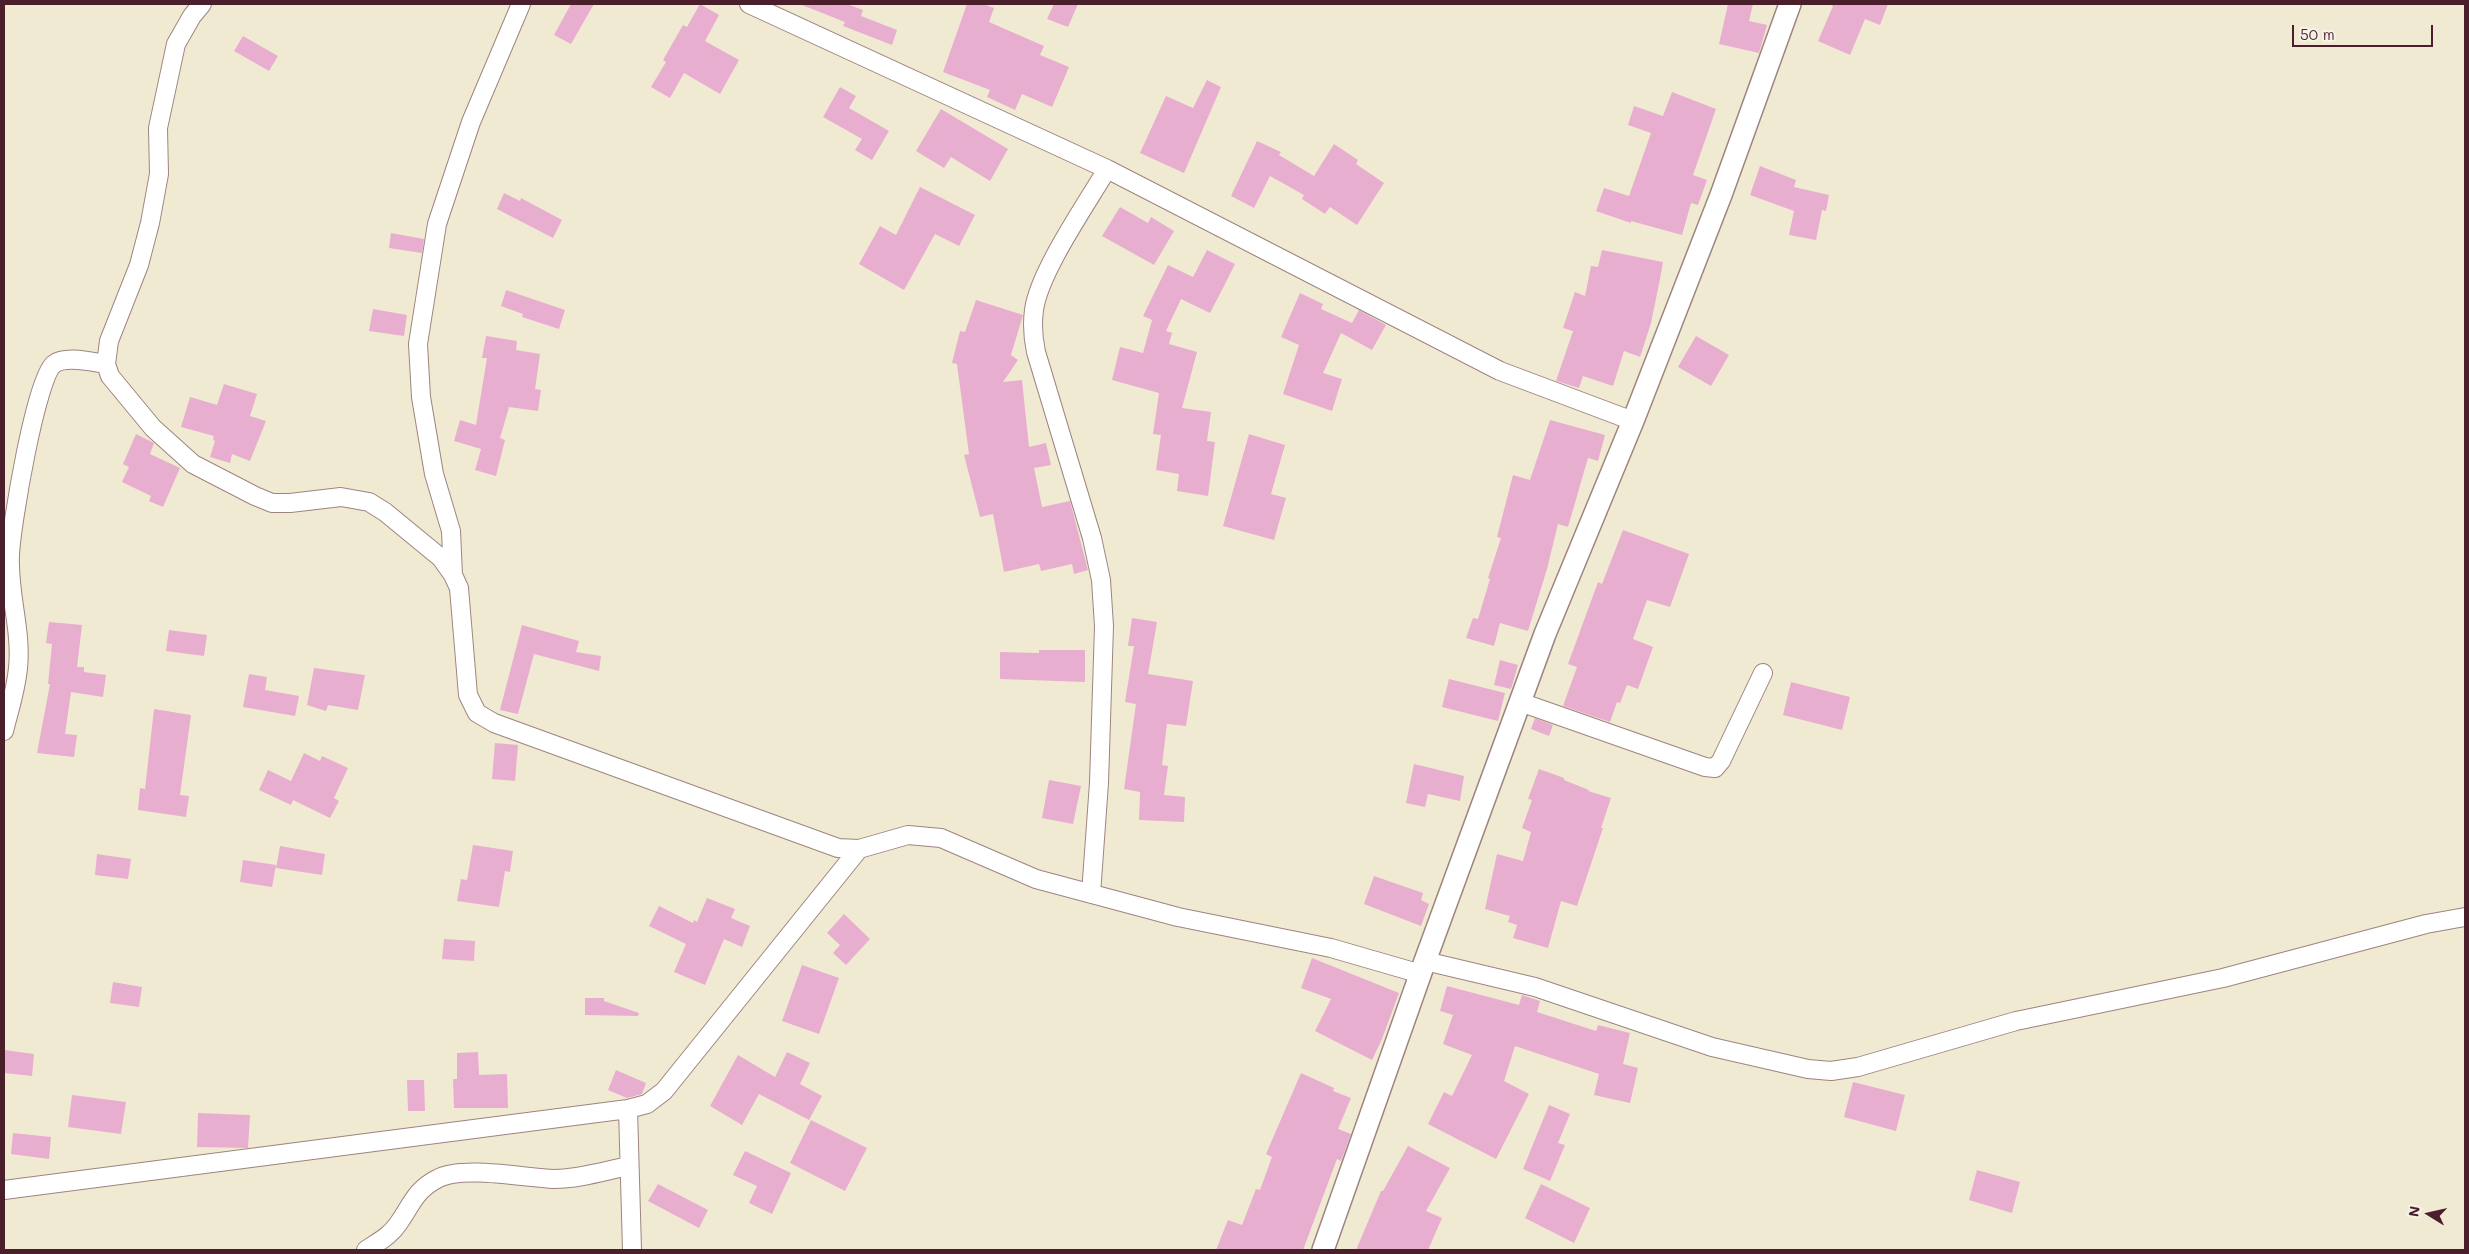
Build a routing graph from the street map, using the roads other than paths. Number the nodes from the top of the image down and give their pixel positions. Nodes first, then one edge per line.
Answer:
1 (202, 4) edge
2 (521, 4) edge
3 (748, 4) edge
4 (1790, 4) edge
5 (1107, 170) junction
6 (106, 364) junction
7 (1633, 421) junction
8 (453, 575) junction
9 (1763, 673) dead end
10 (1520, 702) junction
11 (4, 731) edge
12 (859, 849) junction
13 (1091, 894) junction
14 (2465, 917) edge
15 (1423, 968) junction
16 (628, 1109) junction
17 (629, 1166) junction
18 (4, 1190) edge
19 (366, 1250) edge
20 (632, 1250) edge
21 (1323, 1250) edge

1 - 6 street
2 - 8 street
3 - 5 street
4 - 7 street
5 - 7 street
5 - 13 street
6 - 8 street
6 - 11 street
7 - 10 street
8 - 12 street
9 - 10 street
10 - 15 street
12 - 13 street
12 - 16 street
13 - 15 street
14 - 15 street
15 - 21 street
16 - 17 street
16 - 18 street
17 - 19 street
17 - 20 street

